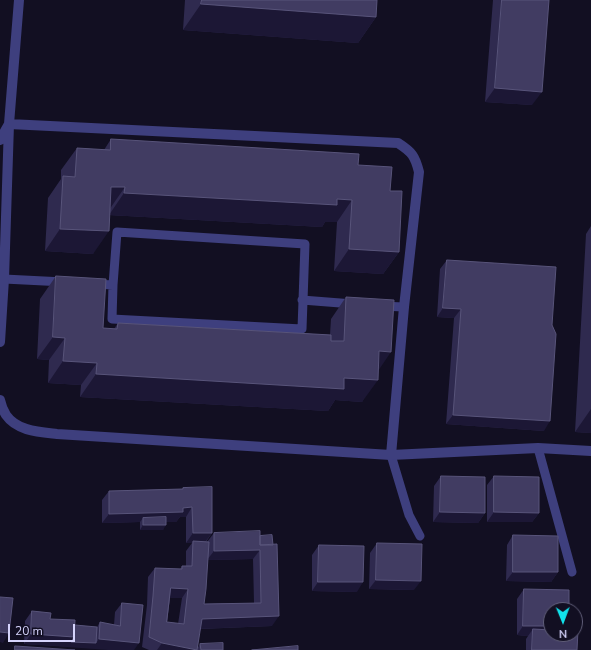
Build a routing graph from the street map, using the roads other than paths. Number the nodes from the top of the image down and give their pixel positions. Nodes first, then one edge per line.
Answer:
1 (19, 0) edge
2 (9, 124) junction
3 (0, 140) edge
4 (4, 279) junction
5 (74, 283) edge
6 (90, 284) edge
7 (113, 285) junction
8 (302, 300) junction
9 (404, 307) junction
10 (0, 342) edge
11 (0, 400) edge
12 (538, 448) junction
13 (591, 451) edge
14 (391, 454) junction
15 (420, 536) dead end
16 (572, 572) dead end

1 - 2 street
2 - 3 street
2 - 4 street
2 - 9 street
4 - 5 lane
4 - 10 street
6 - 7 lane
7 - 8 lane
7 - 8 lane
8 - 9 lane
9 - 14 street
11 - 14 street
12 - 13 street
12 - 14 street
12 - 16 lane
14 - 15 lane

